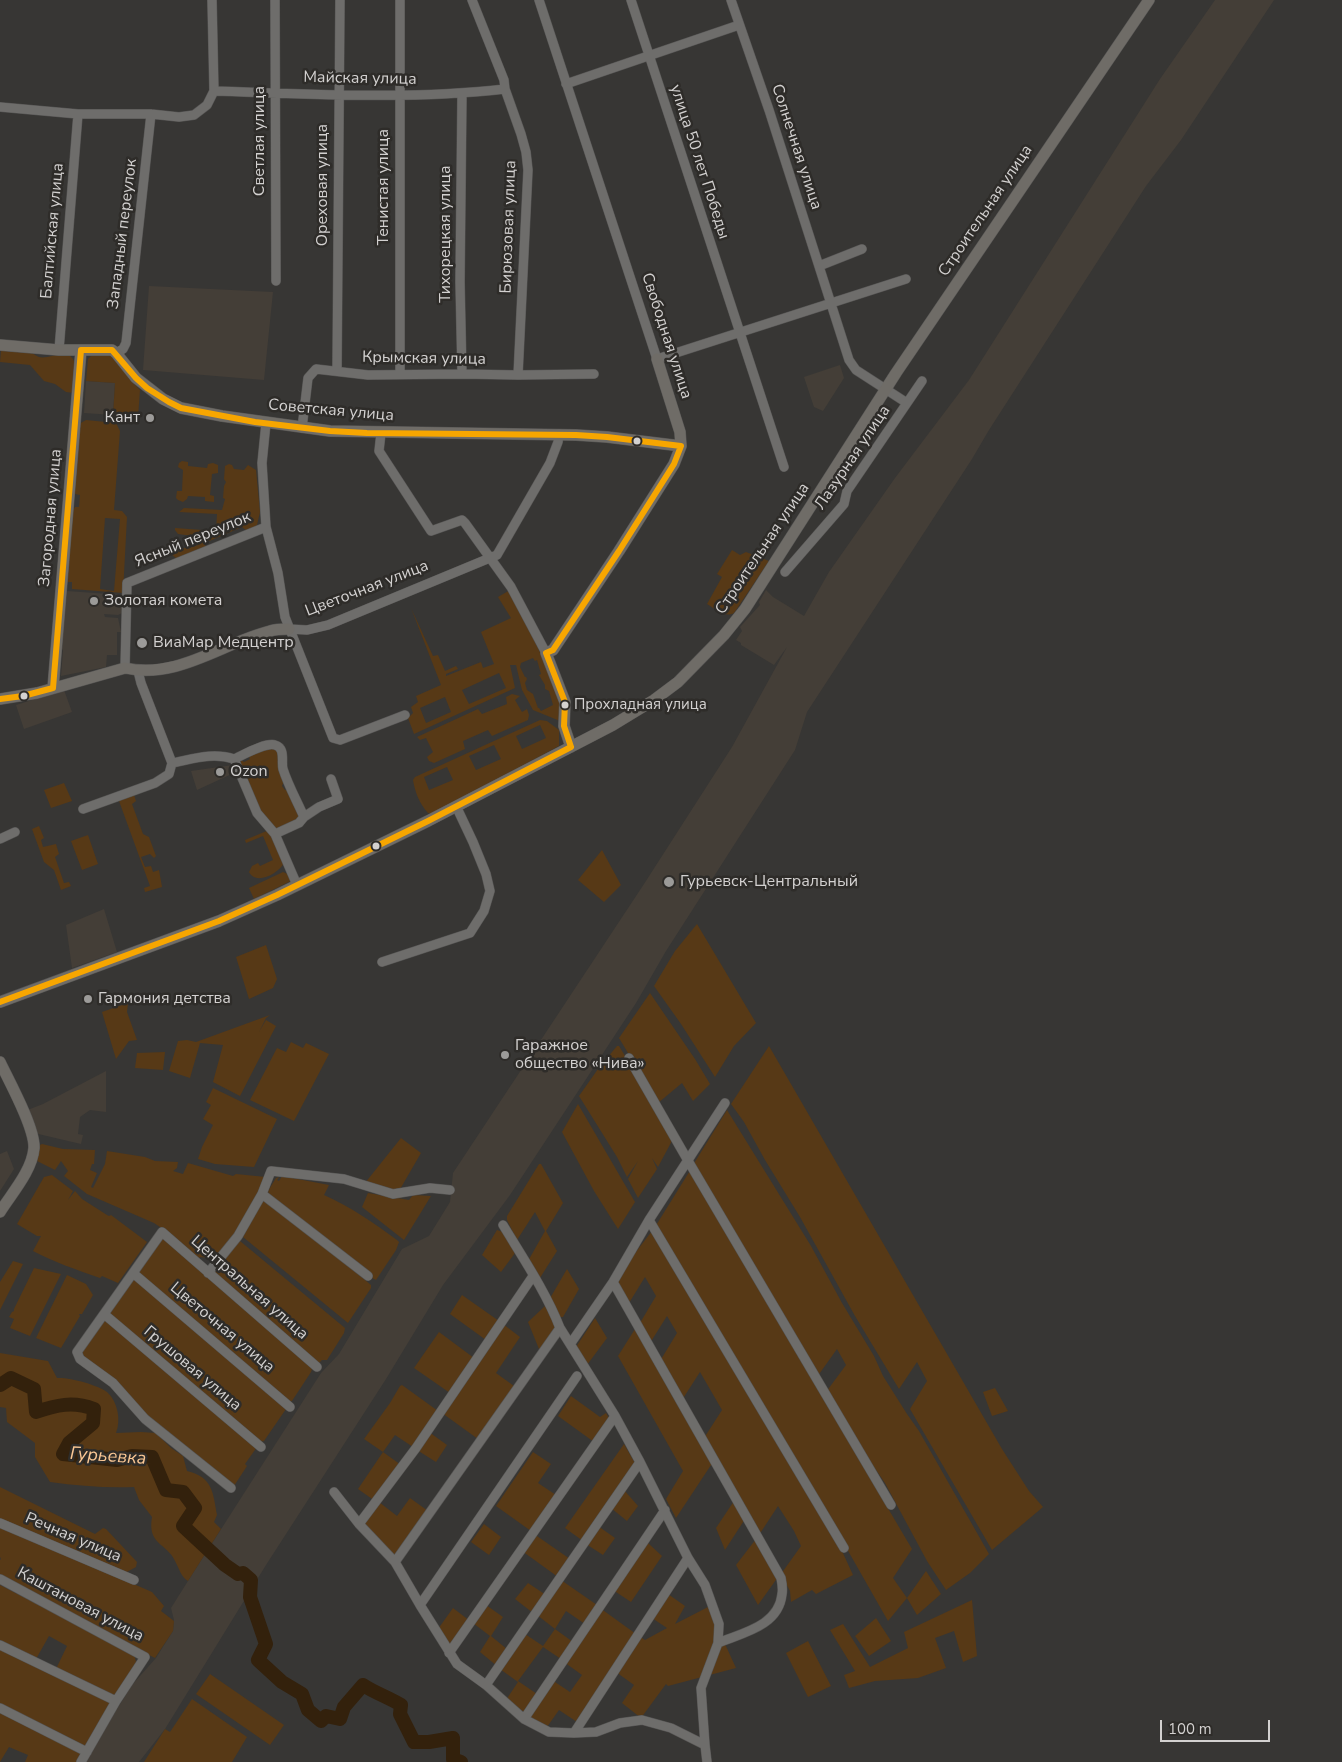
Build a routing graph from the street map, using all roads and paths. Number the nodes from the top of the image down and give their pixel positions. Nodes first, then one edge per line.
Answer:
1 (212, 0) edge
2 (275, 0) edge
3 (340, 0) edge
4 (400, 0) edge
5 (472, 0) edge
6 (539, 0) edge
7 (631, 0) edge
8 (731, 0) edge
9 (1148, 0) edge
10 (739, 25) junction
11 (649, 56) junction
12 (566, 84) junction
13 (505, 89) junction
14 (214, 91) junction
15 (275, 93) junction
16 (338, 94) junction
17 (462, 94) junction
18 (399, 95) junction
19 (0, 107) edge
20 (78, 114) junction
21 (151, 114) junction
22 (862, 250) dead end
23 (819, 266) junction
24 (906, 279) dead end
25 (276, 281) dead end
26 (831, 302) junction
27 (739, 332) junction
28 (0, 345) edge
29 (59, 350) junction
30 (81, 350) junction
31 (116, 353) junction
32 (657, 359) junction
33 (337, 371) junction
34 (400, 374) junction
35 (462, 374) junction
36 (594, 374) dead end
37 (518, 376) junction
38 (922, 381) dead end
39 (885, 390) junction
40 (907, 403) junction
41 (266, 423) junction
42 (302, 428) junction
43 (381, 433) junction
44 (559, 434) junction
45 (682, 446) junction
46 (784, 467) dead end
47 (266, 527) junction
48 (491, 557) junction
49 (785, 572) dead end
50 (289, 629) junction
51 (546, 653) junction
52 (125, 668) junction
53 (138, 671) junction
54 (53, 688) junction
55 (0, 699) edge
56 (405, 715) dead end
57 (571, 747) junction
58 (234, 759) junction
59 (172, 763) junction
60 (331, 779) dead end
61 (456, 806) junction
62 (83, 809) dead end
63 (304, 817) junction
64 (15, 832) dead end
65 (274, 834) junction
66 (0, 838) edge
67 (297, 885) junction
68 (382, 962) dead end
69 (0, 1002) edge
70 (630, 1058) dead end
71 (0, 1062) edge
72 (725, 1103) dead end
73 (687, 1159) junction
74 (450, 1190) dead end
75 (262, 1194) junction
76 (0, 1212) edge
77 (649, 1220) junction
78 (503, 1225) dead end
79 (132, 1273) junction
80 (208, 1273) junction
81 (368, 1276) dead end
82 (533, 1276) junction
83 (613, 1282) junction
84 (104, 1314) junction
85 (560, 1328) junction
86 (571, 1343) junction
87 (317, 1367) dead end
88 (577, 1376) dead end
89 (290, 1407) dead end
90 (615, 1416) junction
91 (261, 1447) dead end
92 (640, 1462) junction
93 (231, 1488) dead end
94 (334, 1492) dead end
95 (890, 1504) dead end
96 (665, 1510) junction
97 (0, 1523) edge
98 (359, 1524) junction
99 (844, 1548) dead end
100 (688, 1558) junction
101 (395, 1562) junction
102 (0, 1579) edge
103 (134, 1580) dead end
104 (420, 1605) junction
105 (718, 1642) junction
106 (0, 1644) edge
107 (450, 1653) junction
108 (486, 1685) junction
109 (116, 1701) junction
110 (0, 1708) edge
111 (524, 1719) junction
112 (574, 1733) junction
113 (705, 1745) junction
114 (87, 1752) junction
115 (80, 1762) edge
116 (708, 1762) edge

1 - 14 street
2 - 15 street, Светлая улица
3 - 16 street, Ореховая улица
4 - 18 street, Тенистая улица
5 - 13 street, Бирюзовая улица
6 - 12 street, Свободная улица
7 - 11 street, улица 50 лет Победы
8 - 10 street, Солнечная улица
9 - 39 street, Строительная улица
10 - 11 street
10 - 23 street, Солнечная улица
11 - 12 street
11 - 27 street, улица 50 лет Победы
12 - 32 street, Свободная улица
13 - 17 street, Майская улица
13 - 37 street, Бирюзовая улица
14 - 15 street, Майская улица
14 - 21 street
15 - 16 street, Майская улица
15 - 25 street, Светлая улица
16 - 18 street, Майская улица
16 - 33 street, Ореховая улица
17 - 18 street, Майская улица
17 - 35 street, Тихорецкая улица
18 - 34 street, Тенистая улица
19 - 20 street
20 - 21 street
20 - 29 street, Балтийская улица
21 - 31 street, Западный переулок
22 - 23 street
23 - 26 street, Солнечная улица
24 - 26 street
26 - 27 street
26 - 39 street, Солнечная улица
27 - 32 street
27 - 46 street, улица 50 лет Победы
28 - 29 street
29 - 30 street
30 - 31 street
30 - 54 street, Загородная улица
31 - 41 street, Советская улица
32 - 45 street, Свободная улица
33 - 34 street, Крымская улица
33 - 42 street, Крымская улица
34 - 35 street, Крымская улица
35 - 37 street, Крымская улица
36 - 37 street, Крымская улица
38 - 40 street, Лазурная улица
39 - 40 street, Солнечная улица
39 - 57 street, Строительная улица
40 - 49 street, Лазурная улица
41 - 42 street, Советская улица
41 - 47 street
42 - 43 street, Советская улица
43 - 44 street, Советская улица
43 - 48 street
44 - 45 street, Советская улица
44 - 48 street
45 - 51 street
47 - 50 street
47 - 52 street, Ясный переулок
48 - 50 street, Цветочная улица
48 - 51 street
50 - 53 street, Цветочная улица
50 - 56 street
51 - 57 street
52 - 53 street, Цветочная улица
52 - 54 street
53 - 59 street
54 - 55 street
57 - 61 street, Строительная улица
58 - 59 street
58 - 63 street
58 - 65 street
59 - 62 street
60 - 63 street
61 - 67 street, Строительная улица
61 - 68 street
63 - 65 street
64 - 66 street
65 - 67 street
67 - 69 street, Строительная улица
70 - 73 street
71 - 76 street
72 - 73 street
73 - 77 street
73 - 95 street
74 - 75 street
75 - 80 street
75 - 81 street
77 - 83 street
77 - 99 street
78 - 82 street
79 - 80 street, Центральная улица
79 - 84 street
79 - 89 street, Цветочная улица
80 - 87 street, Центральная улица
82 - 85 street
82 - 98 street
83 - 86 street
83 - 105 street
84 - 91 street, Грушовая улица
84 - 93 street
85 - 86 street
85 - 101 street
86 - 90 street
88 - 104 street
90 - 92 street
90 - 107 street
92 - 96 street
92 - 108 street
94 - 98 street
96 - 100 street
96 - 111 street
97 - 103 street, Речная улица
98 - 101 street
100 - 105 street
100 - 112 street
101 - 104 street
102 - 109 street, Каштановая улица
104 - 107 street
105 - 113 street
106 - 109 street
107 - 108 street
108 - 111 street
109 - 114 street
110 - 114 street
111 - 112 street
112 - 113 street
113 - 116 street
114 - 115 street

